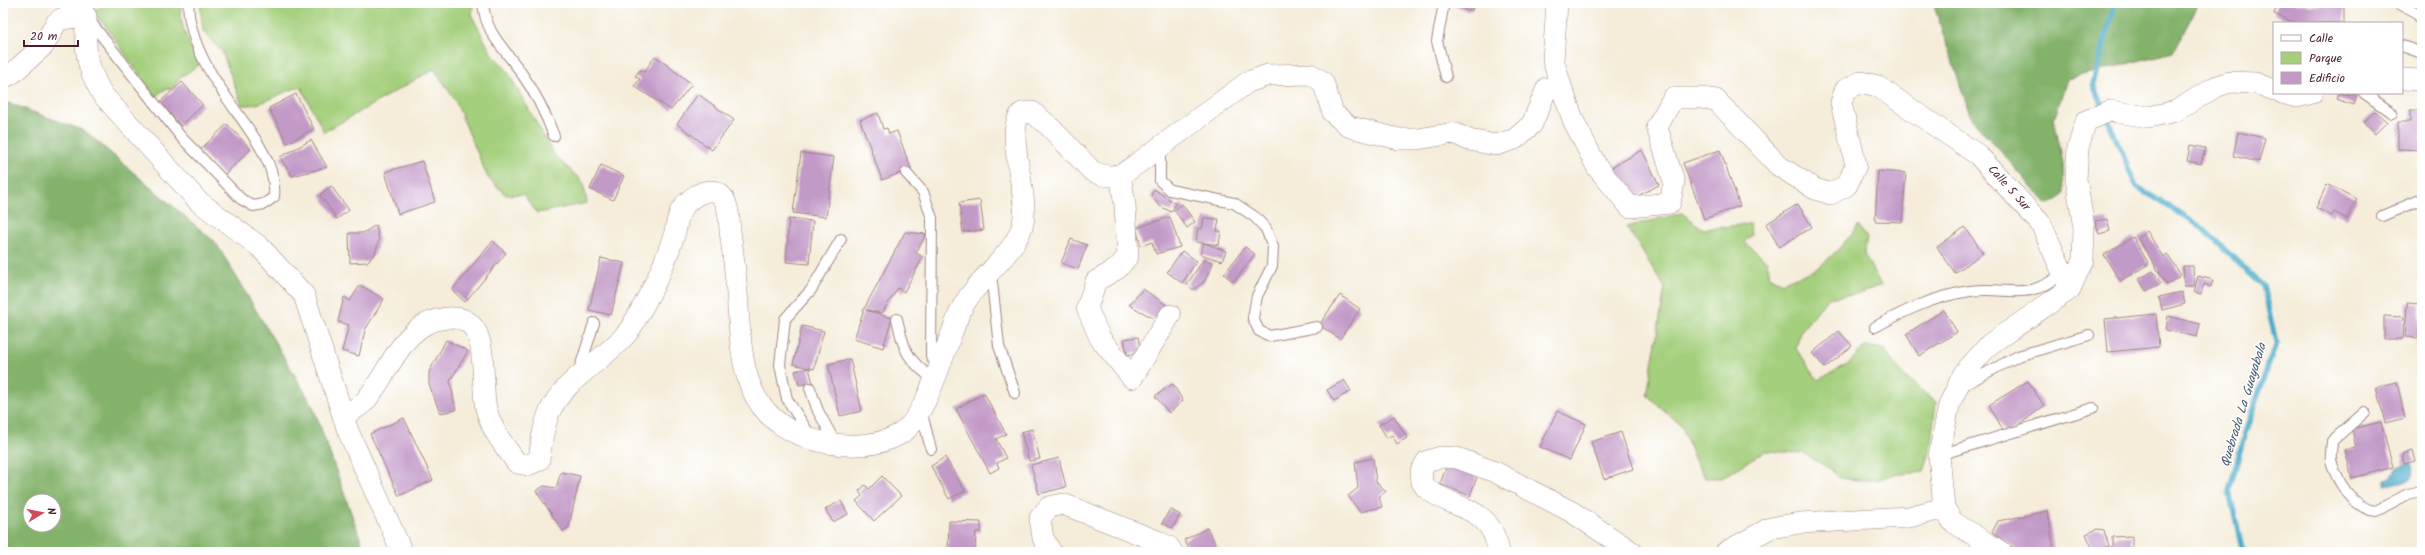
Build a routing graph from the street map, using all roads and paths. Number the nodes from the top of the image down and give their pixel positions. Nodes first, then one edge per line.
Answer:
1 (189, 3) edge
2 (483, 3) edge
3 (1444, 3) edge
4 (1557, 3) edge
5 (2398, 3) edge
6 (84, 9) edge
7 (2422, 20) edge
8 (2403, 46) edge
9 (2422, 53) edge
10 (1446, 77) dead end
11 (3, 78) edge
12 (2403, 79) edge
13 (2422, 80) edge
14 (1561, 86) junction
15 (2273, 90) edge
16 (2286, 94) edge
17 (2308, 94) edge
18 (2365, 94) edge
19 (2392, 113) dead end
20 (554, 136) dead end
21 (1160, 147) junction
22 (906, 174) dead end
23 (1120, 175) junction
24 (2422, 199) edge
25 (2382, 216) dead end
26 (841, 239) dead end
27 (991, 269) junction
28 (2067, 281) junction
29 (1170, 315) dead end
30 (897, 319) dead end
31 (594, 324) dead end
32 (1317, 327) dead end
33 (1875, 327) dead end
34 (2089, 335) dead end
35 (936, 373) junction
36 (577, 378) junction
37 (810, 388) dead end
38 (1957, 388) junction
39 (1015, 393) dead end
40 (2093, 408) dead end
41 (921, 410) junction
42 (2365, 412) dead end
43 (343, 415) junction
44 (813, 440) junction
45 (836, 445) junction
46 (931, 449) dead end
47 (1938, 455) junction
48 (2422, 490) edge
49 (1944, 508) junction
50 (1162, 548) edge
51 (1629, 551) edge
52 (402, 552) edge
53 (1051, 552) edge
54 (1499, 552) edge
55 (1726, 552) edge
56 (2001, 552) edge

1 - 6 lane
2 - 20 lane
3 - 10 lane
4 - 14 street
5 - 7 lane
6 - 11 street
6 - 43 street
8 - 9 lane
12 - 13 street
14 - 21 street
14 - 28 street, Calle 5 Sur
15 - 28 street
16 - 17 street
18 - 19 lane
21 - 23 street
21 - 32 lane
22 - 35 lane
23 - 27 street
23 - 29 street
24 - 25 lane
26 - 44 lane
27 - 35 street
27 - 39 lane
28 - 33 lane
28 - 38 street
30 - 35 lane
31 - 36 lane
34 - 38 lane
35 - 41 street
36 - 43 street
36 - 44 street
37 - 45 lane
38 - 47 street
40 - 47 lane
41 - 45 street
41 - 46 lane
42 - 48 lane
43 - 52 street
44 - 45 street
47 - 49 street
49 - 55 street
49 - 56 street
50 - 53 street
51 - 54 street

